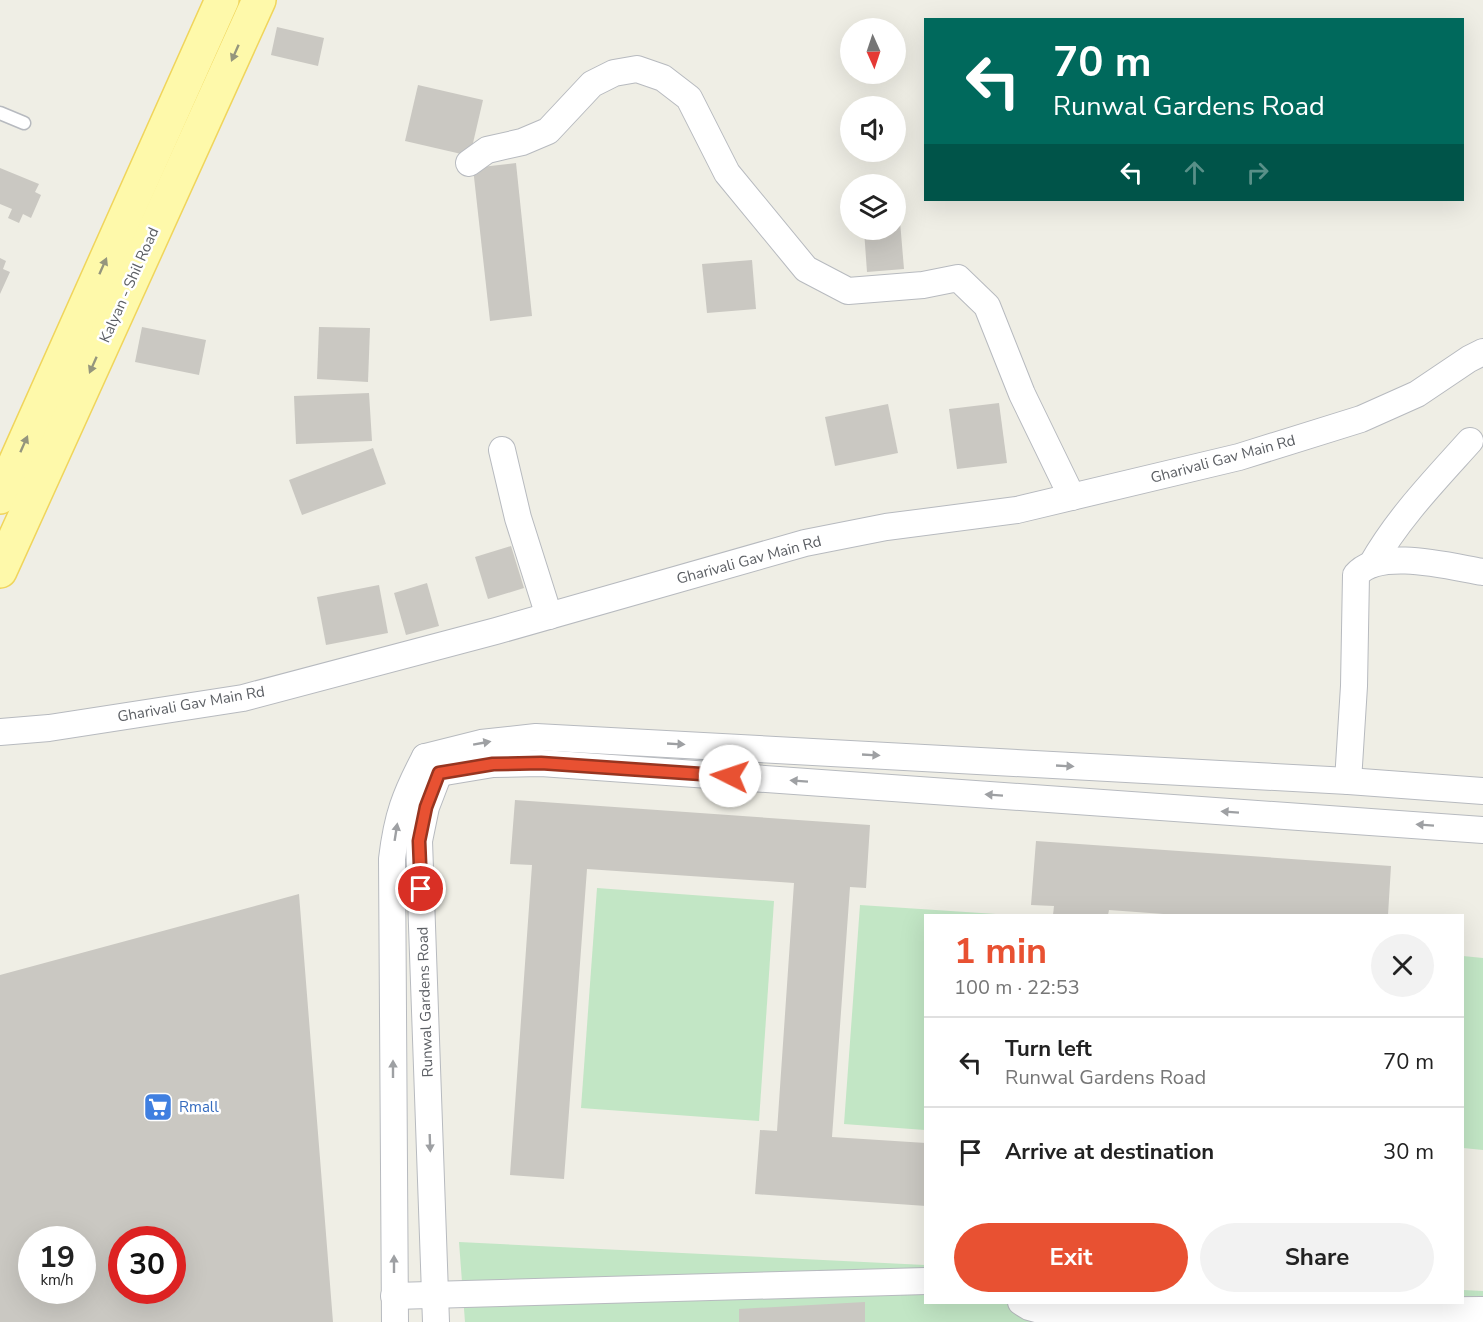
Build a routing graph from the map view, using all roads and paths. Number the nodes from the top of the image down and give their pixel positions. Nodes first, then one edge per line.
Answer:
1 (222, 0) edge
2 (259, 0) edge
3 (0, 113) edge
4 (24, 123) dead end
5 (469, 163) dead end
6 (1483, 352) edge
7 (1470, 441) dead end
8 (502, 450) dead end
9 (1072, 497) junction
10 (0, 498) edge
11 (1372, 564) junction
12 (0, 571) edge
13 (1483, 572) edge
14 (549, 616) junction
15 (0, 732) edge
16 (432, 765) junction
17 (1348, 781) junction
18 (1483, 791) edge
19 (1483, 830) edge
20 (924, 1281) edge
21 (435, 1295) junction
22 (394, 1296) junction
23 (1024, 1304) edge
24 (1483, 1310) edge
25 (395, 1322) edge
26 (436, 1322) edge

10 -> 1 main road, Kalyan - Shil Road
2 -> 12 main road, Kalyan - Shil Road
3 - 4 lane
5 - 9 street
6 - 9 street, Gharivali Gav Main Rd
7 - 11 street
8 - 14 street
9 - 14 street, Gharivali Gav Main Rd
11 - 13 street
11 - 17 street
14 - 15 street, Gharivali Gav Main Rd
16 -> 17 street
19 -> 16 street
16 -> 21 street, Runwal Gardens Road
22 -> 16 street, Runwal Gardens Road
17 - 18 street
20 - 21 street
21 - 22 street
21 - 26 street, Runwal Gardens Road
22 - 25 street, Runwal Gardens Road
23 - 24 street

